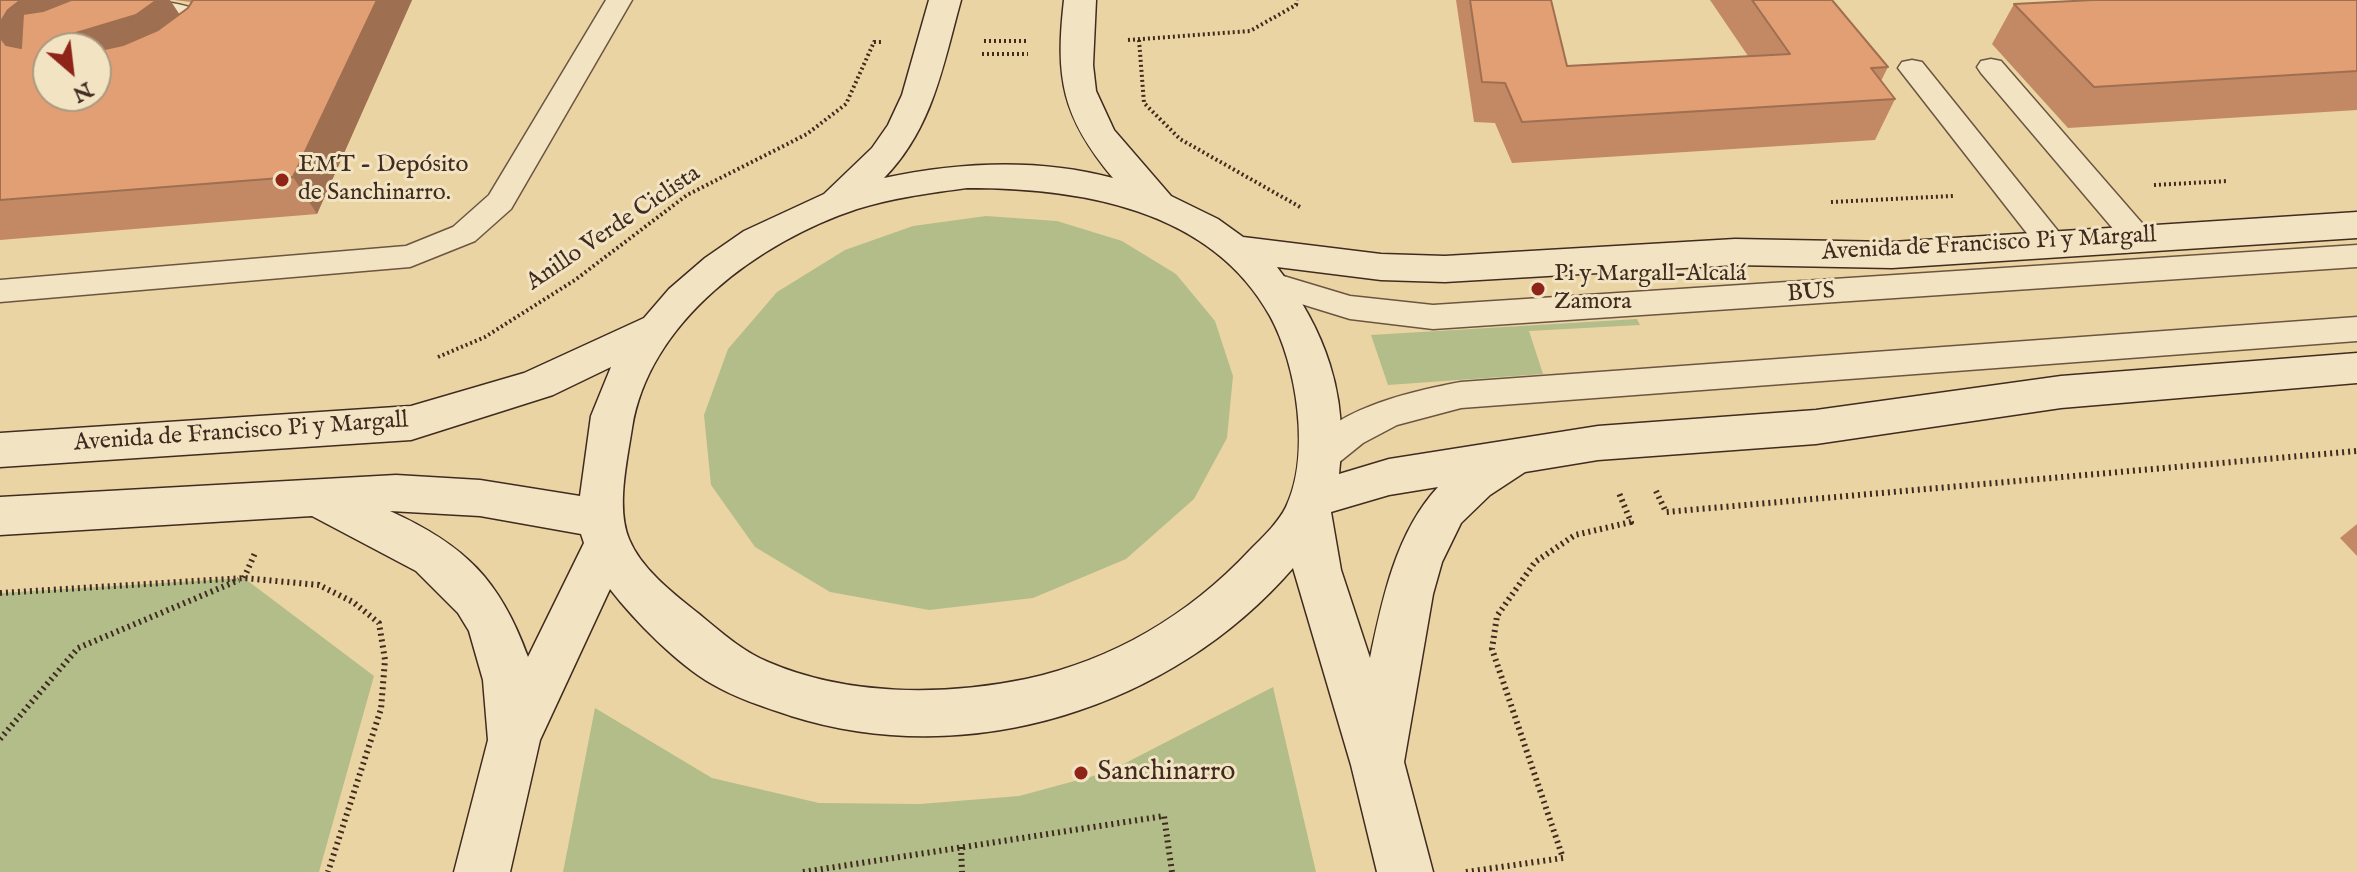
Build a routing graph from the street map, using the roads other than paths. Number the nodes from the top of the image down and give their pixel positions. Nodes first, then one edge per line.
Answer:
1 (619, 0) edge
2 (945, 0) edge
3 (1080, 0) edge
4 (94, 15) edge
5 (168, 62) edge
6 (1991, 67) dead end
7 (1912, 68) dead end
8 (835, 204) junction
9 (1157, 204) junction
10 (2357, 225) edge
11 (2137, 237) junction
12 (2051, 243) junction
13 (1238, 249) junction
14 (2357, 256) edge
15 (1270, 283) junction
16 (0, 291) edge
17 (656, 329) junction
18 (2357, 329) edge
19 (2357, 368) edge
20 (0, 450) edge
21 (1524, 455) junction
22 (1312, 490) junction
23 (316, 498) junction
24 (0, 516) edge
25 (604, 532) junction
26 (514, 740) junction
27 (1378, 765) junction
28 (482, 872) edge
29 (1405, 872) edge

1 - 16 lane
2 - 8 street
3 - 9 street
4 - 5 lane
6 - 11 lane
7 - 12 lane
8 - 9 street
8 - 17 street
9 - 13 street
10 - 11 street, Avenida de Francisco Pi y Margall
11 - 12 street, Avenida de Francisco Pi y Margall
12 - 13 street, Avenida de Francisco Pi y Margall
13 - 15 street
14 - 15 lane, BUS
15 - 22 street
17 - 20 street, Avenida de Francisco Pi y Margall
17 - 25 street
18 - 22 lane
19 - 21 street
21 - 22 street
21 - 27 street
22 - 25 street
22 - 27 street
23 - 24 street
23 - 25 street
23 - 26 street
25 - 26 street
26 - 28 street
27 - 29 street

